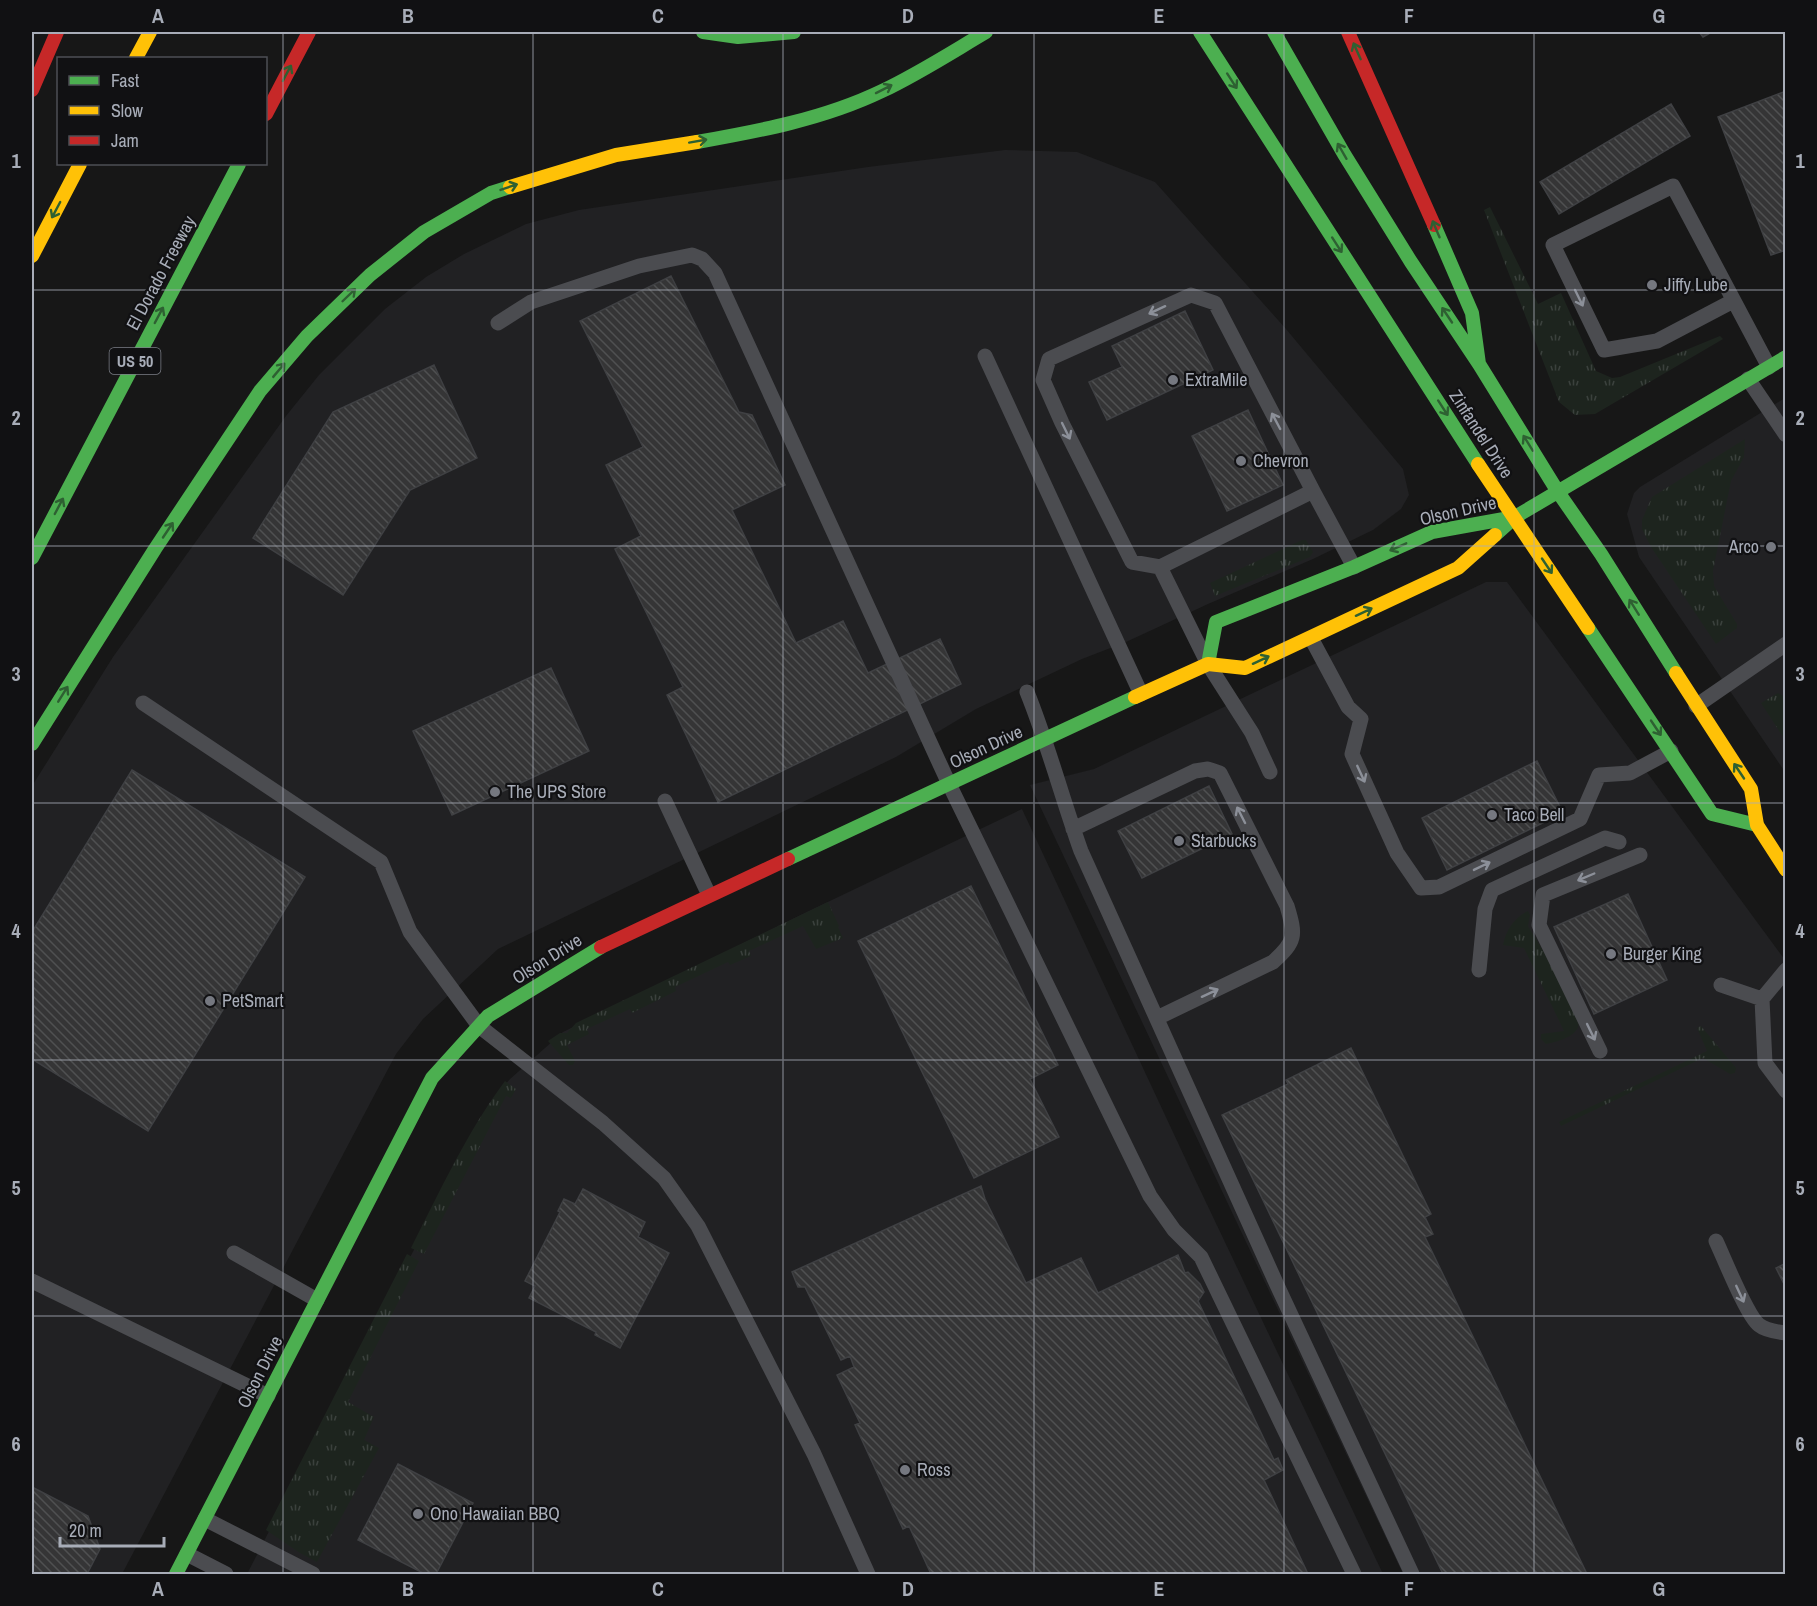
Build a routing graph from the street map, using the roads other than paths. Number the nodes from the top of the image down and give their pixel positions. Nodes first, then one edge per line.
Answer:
1 (57, 32) edge
2 (150, 32) edge
3 (309, 32) edge
4 (703, 32) edge
5 (794, 32) edge
6 (986, 32) edge
7 (1200, 32) edge
8 (1274, 32) edge
9 (1348, 32) edge
10 (137, 57) edge
11 (32, 90) edge
12 (267, 112) edge
13 (79, 165) edge
14 (238, 165) edge
15 (32, 256) edge
16 (1733, 301) junction
17 (498, 323) dead end
18 (985, 356) dead end
19 (1785, 357) edge
20 (1479, 364) junction
21 (1768, 367) junction
22 (1748, 379) junction
23 (1785, 435) edge
24 (1313, 491) junction
25 (1558, 492) junction
26 (1515, 517) junction
27 (32, 558) edge
28 (1160, 567) junction
29 (1354, 567) junction
30 (1311, 638) junction
31 (1785, 644) edge
32 (1208, 664) junction
33 (1028, 692) dead end
34 (1141, 694) junction
35 (143, 703) dead end
36 (1696, 706) junction
37 (1046, 739) junction
38 (32, 744) edge
39 (1671, 751) junction
40 (1270, 772) dead end
41 (949, 784) junction
42 (664, 801) dead end
43 (1757, 825) junction
44 (1073, 829) junction
45 (1619, 842) dead end
46 (1640, 855) dead end
47 (1785, 870) edge
48 (710, 895) junction
49 (1479, 970) dead end
50 (1785, 970) edge
51 (1721, 985) dead end
52 (1762, 999) junction
53 (1157, 1018) junction
54 (479, 1026) junction
55 (1600, 1051) dead end
56 (1785, 1091) edge
57 (1716, 1241) dead end
58 (234, 1253) dead end
59 (32, 1281) edge
60 (317, 1300) junction
61 (1785, 1333) edge
62 (268, 1396) junction
63 (205, 1519) junction
64 (187, 1554) junction
65 (176, 1575) edge
66 (226, 1575) edge
67 (313, 1575) edge
68 (868, 1575) edge
69 (1353, 1575) edge
70 (1412, 1575) edge

1 - 11 main road
2 - 10 main road
12 -> 3 main road
4 - 5 main road
38 -> 6 main road
7 -> 26 main road, Zinfandel Drive
20 -> 8 main road, Zinfandel Drive
20 -> 9 main road
13 -> 15 main road
27 -> 14 main road, El Dorado Freeway / US 50
16 -> 16 lane
16 - 21 lane
17 - 41 lane
18 - 34 lane
19 - 21 main road, Olson Drive
25 -> 20 main road, Zinfandel Drive
21 - 22 main road, Olson Drive
22 - 23 lane
22 - 25 main road, Olson Drive
24 - 28 lane
24 -> 28 lane
24 - 29 lane
25 - 26 main road, Olson Drive
36 -> 25 main road, Zinfandel Drive
26 -> 29 main road, Olson Drive
30 -> 26 main road, Olson Drive
26 -> 39 main road, Zinfandel Drive
28 - 32 lane
29 - 32 main road, Olson Drive
32 -> 30 main road, Olson Drive
30 -> 39 lane
31 - 36 lane
32 - 34 main road, Olson Drive
32 - 40 lane
33 - 37 lane
34 - 37 main road, Olson Drive
35 - 54 lane
43 -> 36 main road, Zinfandel Drive
37 - 41 main road, Olson Drive
37 - 44 lane
39 - 43 main road, Zinfandel Drive
41 - 48 main road, Olson Drive
41 - 69 lane
42 - 48 lane
43 - 47 main road, Zinfandel Drive
44 - 53 lane
53 -> 44 lane
45 - 49 lane
46 -> 55 lane
48 - 54 main road, Olson Drive
50 - 52 lane
51 - 52 lane
52 - 56 lane
53 - 70 lane
54 - 60 main road, Olson Drive
54 - 68 lane
57 -> 61 lane
58 - 60 lane
59 - 62 lane
60 - 62 main road, Olson Drive
62 - 63 main road, Olson Drive
63 - 64 main road, Olson Drive
63 - 67 lane
64 - 65 main road, Olson Drive
64 - 66 lane

